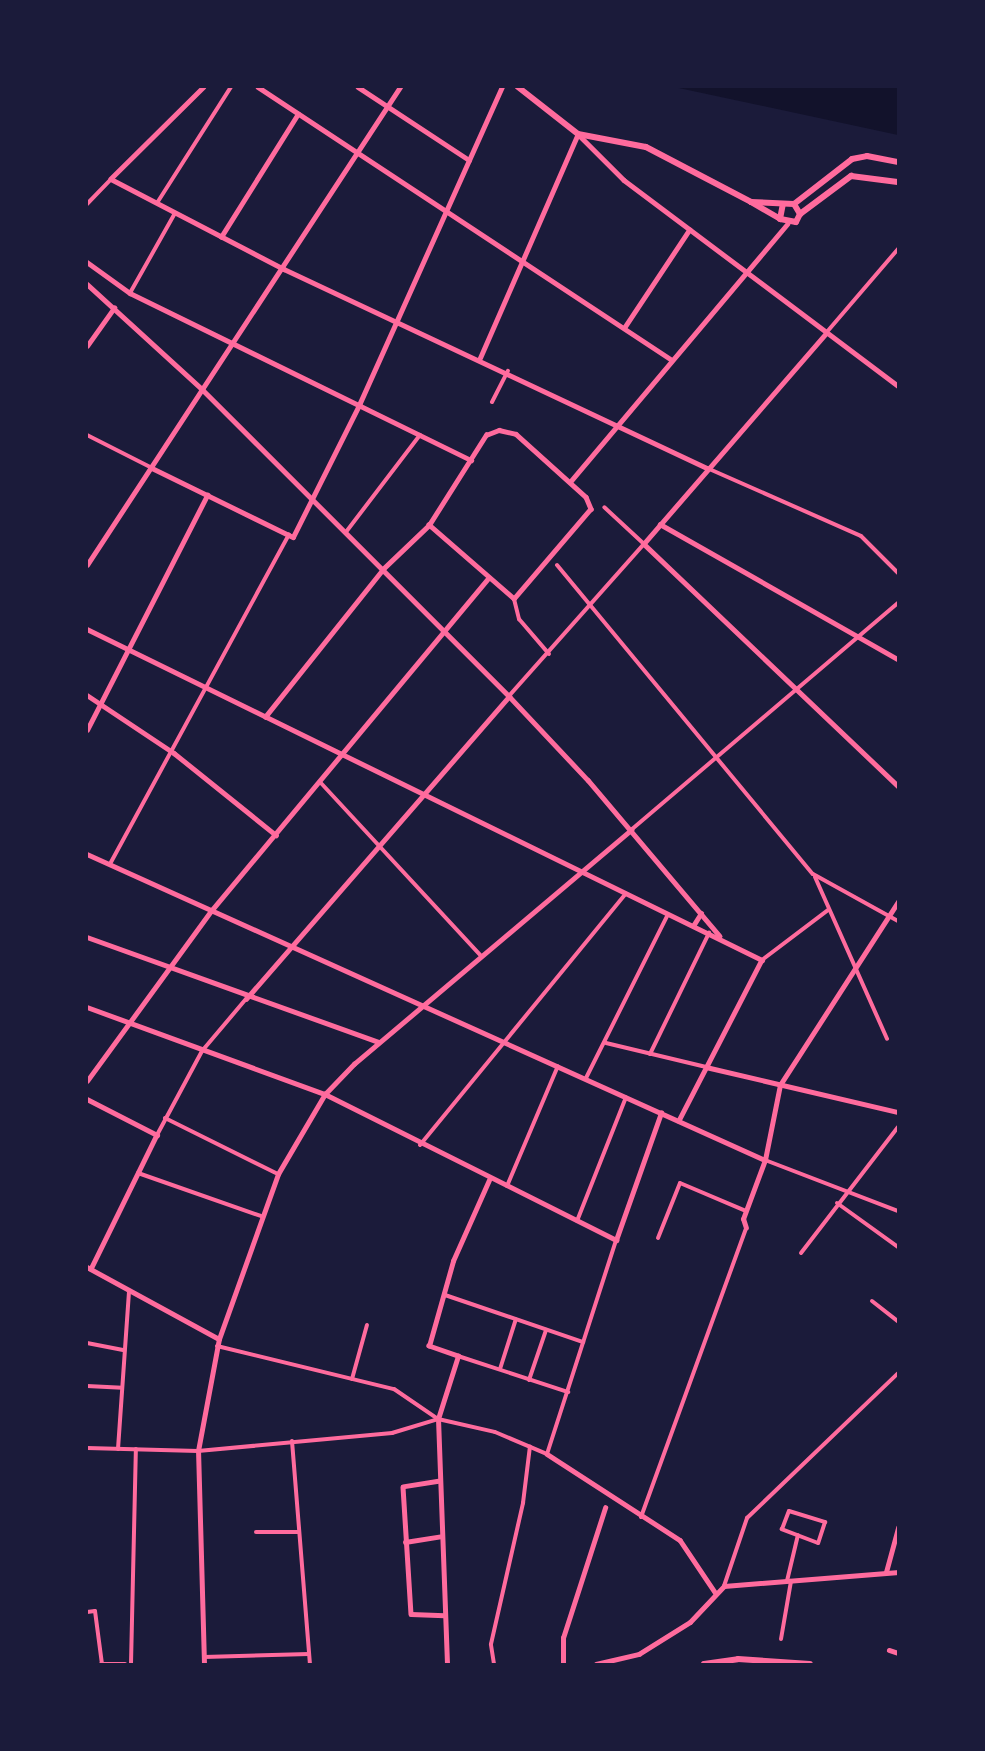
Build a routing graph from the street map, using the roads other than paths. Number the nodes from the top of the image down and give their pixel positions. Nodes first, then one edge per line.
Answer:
1 (204, 87) edge
2 (231, 87) edge
3 (258, 87) edge
4 (358, 87) edge
5 (399, 87) edge
6 (502, 87) edge
7 (518, 87) edge
8 (387, 108) junction
9 (298, 114) junction
10 (578, 134) junction
11 (359, 153) junction
12 (469, 160) junction
13 (898, 162) edge
14 (111, 179) junction
15 (898, 182) edge
16 (751, 202) junction
17 (87, 204) edge
18 (157, 204) junction
19 (783, 204) junction
20 (794, 204) junction
21 (447, 212) junction
22 (800, 214) junction
23 (174, 215) junction
24 (780, 219) junction
25 (787, 224) junction
26 (689, 230) junction
27 (220, 237) junction
28 (898, 249) edge
29 (87, 262) edge
30 (525, 262) junction
31 (284, 269) junction
32 (743, 272) junction
33 (87, 284) edge
34 (130, 293) junction
35 (114, 308) junction
36 (398, 321) junction
37 (624, 328) junction
38 (826, 333) junction
39 (233, 344) junction
40 (87, 346) edge
41 (480, 358) junction
42 (671, 359) junction
43 (508, 371) junction
44 (898, 377) edge
45 (896, 385) edge
46 (203, 390) junction
47 (492, 402) dead end
48 (359, 405) junction
49 (618, 424) junction
50 (87, 435) edge
51 (420, 435) junction
52 (471, 460) junction
53 (152, 468) junction
54 (706, 468) junction
55 (570, 482) junction
56 (207, 495) junction
57 (312, 498) junction
58 (604, 507) dead end
59 (660, 524) junction
60 (429, 525) junction
61 (345, 532) junction
62 (289, 535) junction
63 (644, 544) junction
64 (87, 565) edge
65 (557, 565) dead end
66 (383, 569) junction
67 (898, 573) edge
68 (487, 580) junction
69 (514, 599) junction
70 (898, 603) edge
71 (591, 606) junction
72 (87, 629) edge
73 (446, 632) junction
74 (858, 637) junction
75 (129, 650) junction
76 (549, 654) junction
77 (898, 659) edge
78 (209, 689) junction
79 (799, 690) junction
80 (87, 695) edge
81 (509, 696) junction
82 (101, 704) junction
83 (265, 717) junction
84 (87, 730) edge
85 (174, 753) junction
86 (342, 756) junction
87 (717, 757) junction
88 (320, 782) junction
89 (898, 786) edge
90 (422, 793) junction
91 (631, 830) junction
92 (276, 835) junction
93 (378, 845) junction
94 (87, 854) edge
95 (110, 864) junction
96 (581, 871) junction
97 (813, 874) junction
98 (626, 893) junction
99 (898, 902) edge
100 (828, 910) junction
101 (211, 911) junction
102 (701, 913) junction
103 (668, 914) junction
104 (888, 915) junction
105 (898, 921) edge
106 (693, 926) junction
107 (709, 932) junction
108 (87, 937) edge
109 (722, 939) junction
110 (291, 947) junction
111 (481, 956) junction
112 (762, 960) junction
113 (855, 962) junction
114 (169, 969) junction
115 (246, 999) junction
116 (423, 1002) junction
117 (87, 1007) edge
118 (129, 1024) junction
119 (502, 1039) junction
120 (887, 1040) dead end
121 (379, 1042) junction
122 (606, 1043) junction
123 (202, 1051) junction
124 (650, 1054) junction
125 (558, 1065) junction
126 (706, 1067) junction
127 (586, 1078) junction
128 (87, 1081) edge
129 (780, 1085) junction
130 (325, 1094) junction
131 (626, 1097) junction
132 (87, 1099) edge
133 (898, 1112) edge
134 (661, 1113) junction
135 (165, 1118) junction
136 (679, 1121) junction
137 (898, 1127) edge
138 (157, 1135) junction
139 (420, 1145) junction
140 (765, 1160) junction
141 (138, 1173) junction
142 (278, 1174) junction
143 (489, 1180) junction
144 (507, 1187) junction
145 (845, 1192) junction
146 (837, 1203) junction
147 (746, 1211) junction
148 (898, 1211) edge
149 (261, 1216) junction
150 (577, 1222) junction
151 (746, 1228) joint
152 (658, 1238) dead end
153 (616, 1240) junction
154 (898, 1247) edge
155 (801, 1253) dead end
156 (89, 1268) edge
157 (129, 1291) junction
158 (445, 1295) junction
159 (872, 1301) dead end
160 (516, 1319) junction
161 (898, 1321) edge
162 (367, 1325) dead end
163 (546, 1330) junction
164 (219, 1339) junction
165 (583, 1342) junction
166 (87, 1343) edge
167 (217, 1346) junction
168 (124, 1350) junction
169 (458, 1356) junction
170 (500, 1369) junction
171 (898, 1373) edge
172 (352, 1379) junction
173 (529, 1380) junction
174 (87, 1386) edge
175 (122, 1388) junction
176 (568, 1392) junction
177 (438, 1419) junction
178 (292, 1441) junction
179 (530, 1446) junction
180 (87, 1448) edge
181 (118, 1449) junction
182 (136, 1449) junction
183 (198, 1451) junction
184 (547, 1454) junction
185 (440, 1481) junction
186 (604, 1508) dead end
187 (641, 1517) junction
188 (898, 1528) edge
189 (256, 1532) dead end
190 (299, 1532) junction
191 (798, 1535) junction
192 (442, 1536) junction
193 (405, 1542) junction
194 (886, 1572) junction
195 (898, 1572) edge
196 (789, 1581) junction
197 (724, 1586) junction
198 (715, 1592) junction
199 (87, 1612) edge
200 (444, 1615) junction
201 (781, 1639) dead end
202 (889, 1650) dead end
203 (898, 1653) edge
204 (309, 1654) junction
205 (204, 1657) junction
206 (101, 1664) edge
207 (123, 1664) edge
208 (131, 1664) edge
209 (204, 1664) edge
210 (310, 1664) edge
211 (447, 1664) edge
212 (494, 1664) edge
213 (563, 1664) edge
214 (596, 1664) edge
215 (704, 1664) edge
216 (810, 1664) edge

1 - 14 street
2 - 18 street
3 - 9 street
4 - 8 street
5 - 8 street
6 - 12 street
7 - 10 street
8 - 11 street
8 - 12 street
9 - 11 street
9 - 27 street
10 - 16 street
10 - 26 street
10 - 30 street
11 - 21 street
11 - 31 street
12 - 21 street
13 - 20 street
14 - 17 street
14 - 18 street
15 - 22 street
16 - 19 street
16 - 24 street
18 - 23 street
19 - 20 street
19 - 24 street
20 - 22 street
21 - 30 street
21 - 36 street
22 - 25 street
23 - 27 street
23 - 34 street
24 - 25 street
25 - 32 street
26 - 32 street
26 - 37 street
27 - 31 street
28 - 38 street
29 - 34 street
30 - 37 street
30 - 41 street
31 - 36 street
31 - 39 street
32 - 38 street
32 - 42 street
33 - 35 street
34 - 39 street
35 - 40 street
35 - 46 street
36 - 41 street
36 - 48 street
37 - 42 street
38 - 45 street
38 - 54 street
39 - 46 street
39 - 48 street
41 - 43 street
42 - 49 street
43 - 47 street
43 - 49 street
44 - 45 street
46 - 53 street
46 - 57 street
48 - 51 street
48 - 57 street
49 - 54 street
49 - 55 street
50 - 53 street
51 - 52 street
51 - 61 street
52 - 55 street
52 - 60 street
53 - 56 street
53 - 64 street
54 - 59 street
54 - 67 street
55 - 69 street
56 - 62 street
56 - 75 street
57 - 61 street
57 - 62 street
58 - 63 street
59 - 63 street
59 - 74 street
60 - 66 street
60 - 68 street
61 - 66 street
62 - 78 street
63 - 71 street
63 - 79 street
65 - 71 street
66 - 73 street
66 - 83 street
68 - 69 street
68 - 73 street
69 - 76 street
70 - 74 street
71 - 76 street
71 - 87 street
72 - 75 street
73 - 81 street
73 - 86 street
74 - 77 street
74 - 79 street
75 - 78 street
75 - 82 street
76 - 81 street
78 - 83 street
78 - 85 street
79 - 87 street
79 - 89 street
80 - 82 street
81 - 90 street
81 - 91 street
82 - 84 street
82 - 85 street
83 - 86 street
85 - 92 street
85 - 95 street
86 - 88 street
86 - 90 street
87 - 91 street
87 - 97 street
88 - 92 street
88 - 93 street
90 - 93 street
90 - 96 street
91 - 96 street
91 - 102 street
92 - 101 street
93 - 110 street
93 - 111 street
94 - 95 street
95 - 101 street
96 - 98 street
96 - 111 street
97 - 100 street
97 - 104 street
98 - 103 street
98 - 119 street
99 - 104 street
100 - 112 street
100 - 113 street
101 - 110 street
101 - 114 street
102 - 106 street
102 - 109 street
103 - 106 street
103 - 122 street
104 - 105 street
104 - 113 street
106 - 107 street
107 - 109 street
107 - 124 street
108 - 114 street
109 - 112 street
110 - 115 street
110 - 116 street
111 - 116 street
112 - 126 street
113 - 120 street
113 - 129 street
114 - 115 street
114 - 118 street
115 - 121 street
115 - 123 street
116 - 119 street
116 - 121 street
117 - 118 street
118 - 123 street
118 - 128 street
119 - 125 street
119 - 139 street
121 - 130 street
122 - 124 street
122 - 127 street
123 - 130 street
123 - 135 street
124 - 126 street
125 - 127 street
125 - 144 street
126 - 129 street
126 - 136 street
127 - 131 street
129 - 133 street
129 - 140 street
130 - 139 street
130 - 142 street
131 - 134 street
131 - 150 street
132 - 138 street
134 - 136 street
134 - 153 street
135 - 138 street
135 - 142 street
136 - 140 street
137 - 145 street
138 - 141 street
139 - 143 street
140 - 145 street
140 - 147 street
141 - 149 street
141 - 156 street
142 - 149 street
143 - 144 street
143 - 158 street
144 - 150 street
145 - 146 street
145 - 148 street
146 - 154 street
146 - 155 street
147 - 151 street
147 - 152 street
149 - 164 street
150 - 153 street
151 - 187 street
153 - 165 street
156 - 157 street
157 - 164 street
157 - 168 street
158 - 160 street
158 - 169 street
159 - 161 street
160 - 163 street
160 - 170 street
162 - 172 street
163 - 165 street
163 - 173 street
164 - 167 street
165 - 176 street
166 - 168 street
167 - 172 street
167 - 183 street
168 - 175 street
169 - 170 street
169 - 177 street
170 - 173 street
171 - 197 street
172 - 177 street
173 - 176 street
174 - 175 street
175 - 181 street
176 - 184 street
177 - 178 street
177 - 179 street
177 - 185 street
178 - 183 street
178 - 190 street
179 - 184 street
179 - 212 street
180 - 181 street
181 - 182 street
182 - 183 street
182 - 208 street
183 - 205 street
184 - 187 street
185 - 192 street
185 - 193 street
186 - 213 street
187 - 198 street
188 - 194 street
189 - 190 street
190 - 204 street
191 - 191 street
191 - 196 street
192 - 193 street
192 - 200 street
193 - 200 street
194 - 195 street
194 - 196 street
196 - 197 street
196 - 201 street
197 - 198 street
198 - 214 street
199 - 206 street
200 - 211 street
202 - 203 street
204 - 205 street
204 - 210 street
205 - 209 street
206 - 207 street
215 - 216 street

